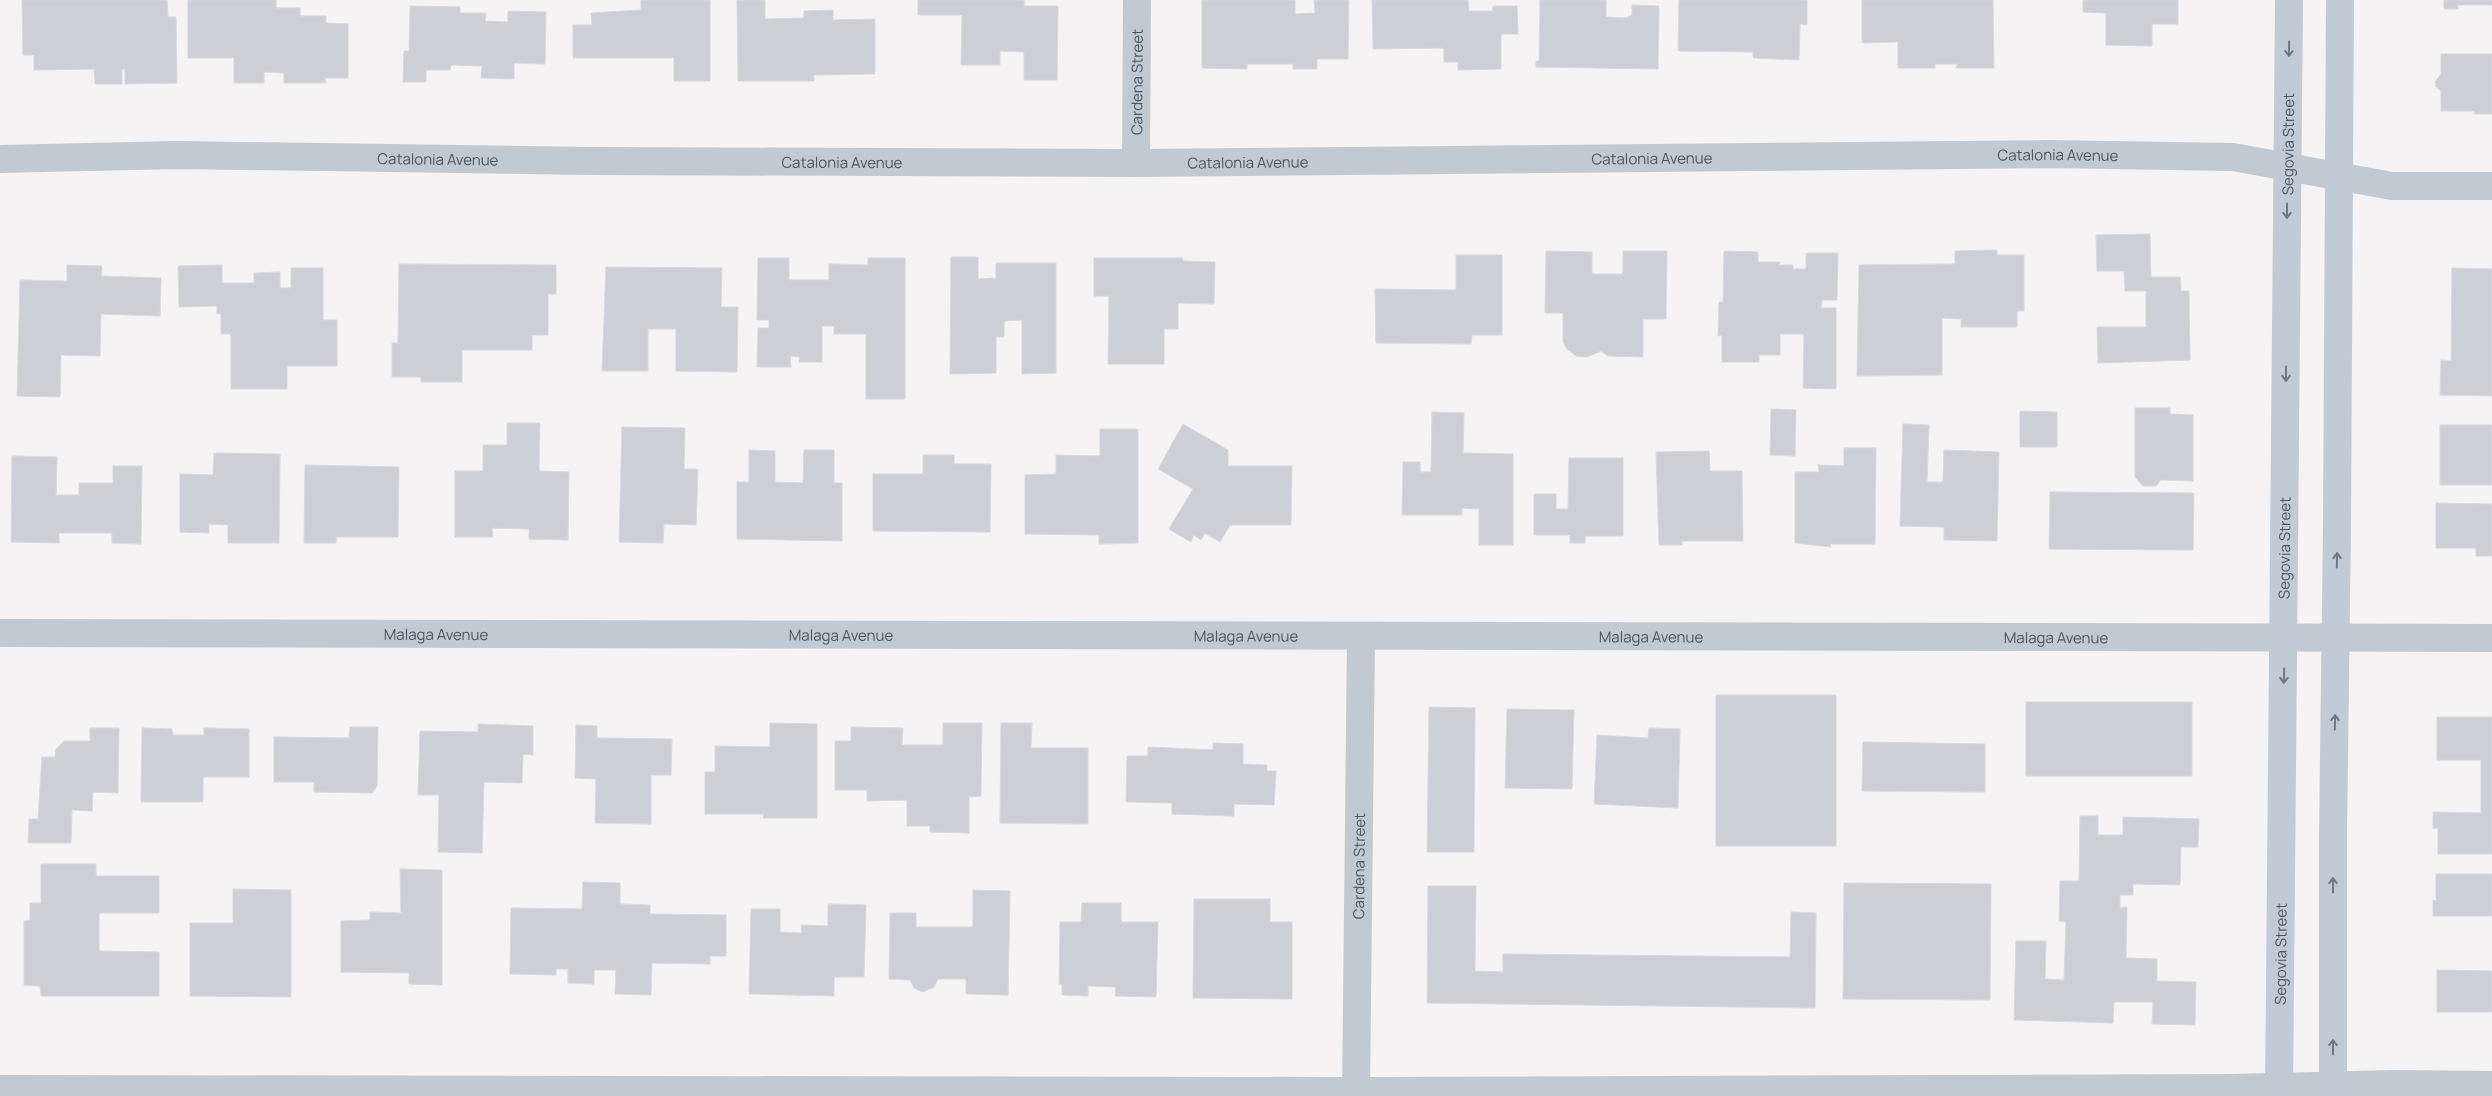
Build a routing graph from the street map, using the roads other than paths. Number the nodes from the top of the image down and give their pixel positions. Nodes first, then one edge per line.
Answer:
1 (1137, 0) edge
2 (2289, 0) edge
3 (2340, 0) edge
4 (0, 159) edge
5 (1136, 162) junction
6 (2287, 168) junction
7 (2339, 177) junction
8 (2492, 186) edge
9 (0, 633) edge
10 (1361, 636) junction
11 (2285, 636) junction
12 (2336, 636) junction
13 (2492, 638) edge
14 (2492, 1085) edge
15 (0, 1089) edge
16 (2333, 1091) edge
17 (2279, 1092) edge
18 (1356, 1093) edge

1 - 5 street, Cardena Street
2 -> 6 street, Segovia Street
3 - 7 street
4 - 5 street, Catalonia Avenue
5 - 6 street, Catalonia Avenue
6 - 7 street, Catalonia Avenue
6 -> 11 street, Segovia Street
7 - 8 street, Catalonia Avenue
12 -> 7 street
9 - 10 street, Malaga Avenue
10 - 11 street, Malaga Avenue
10 - 18 street, Cardena Street
11 - 12 street, Malaga Avenue
11 -> 17 street, Segovia Street
12 - 13 street, Malaga Avenue
16 -> 12 street
14 - 16 street
15 - 18 street
16 - 17 street
17 - 18 street

